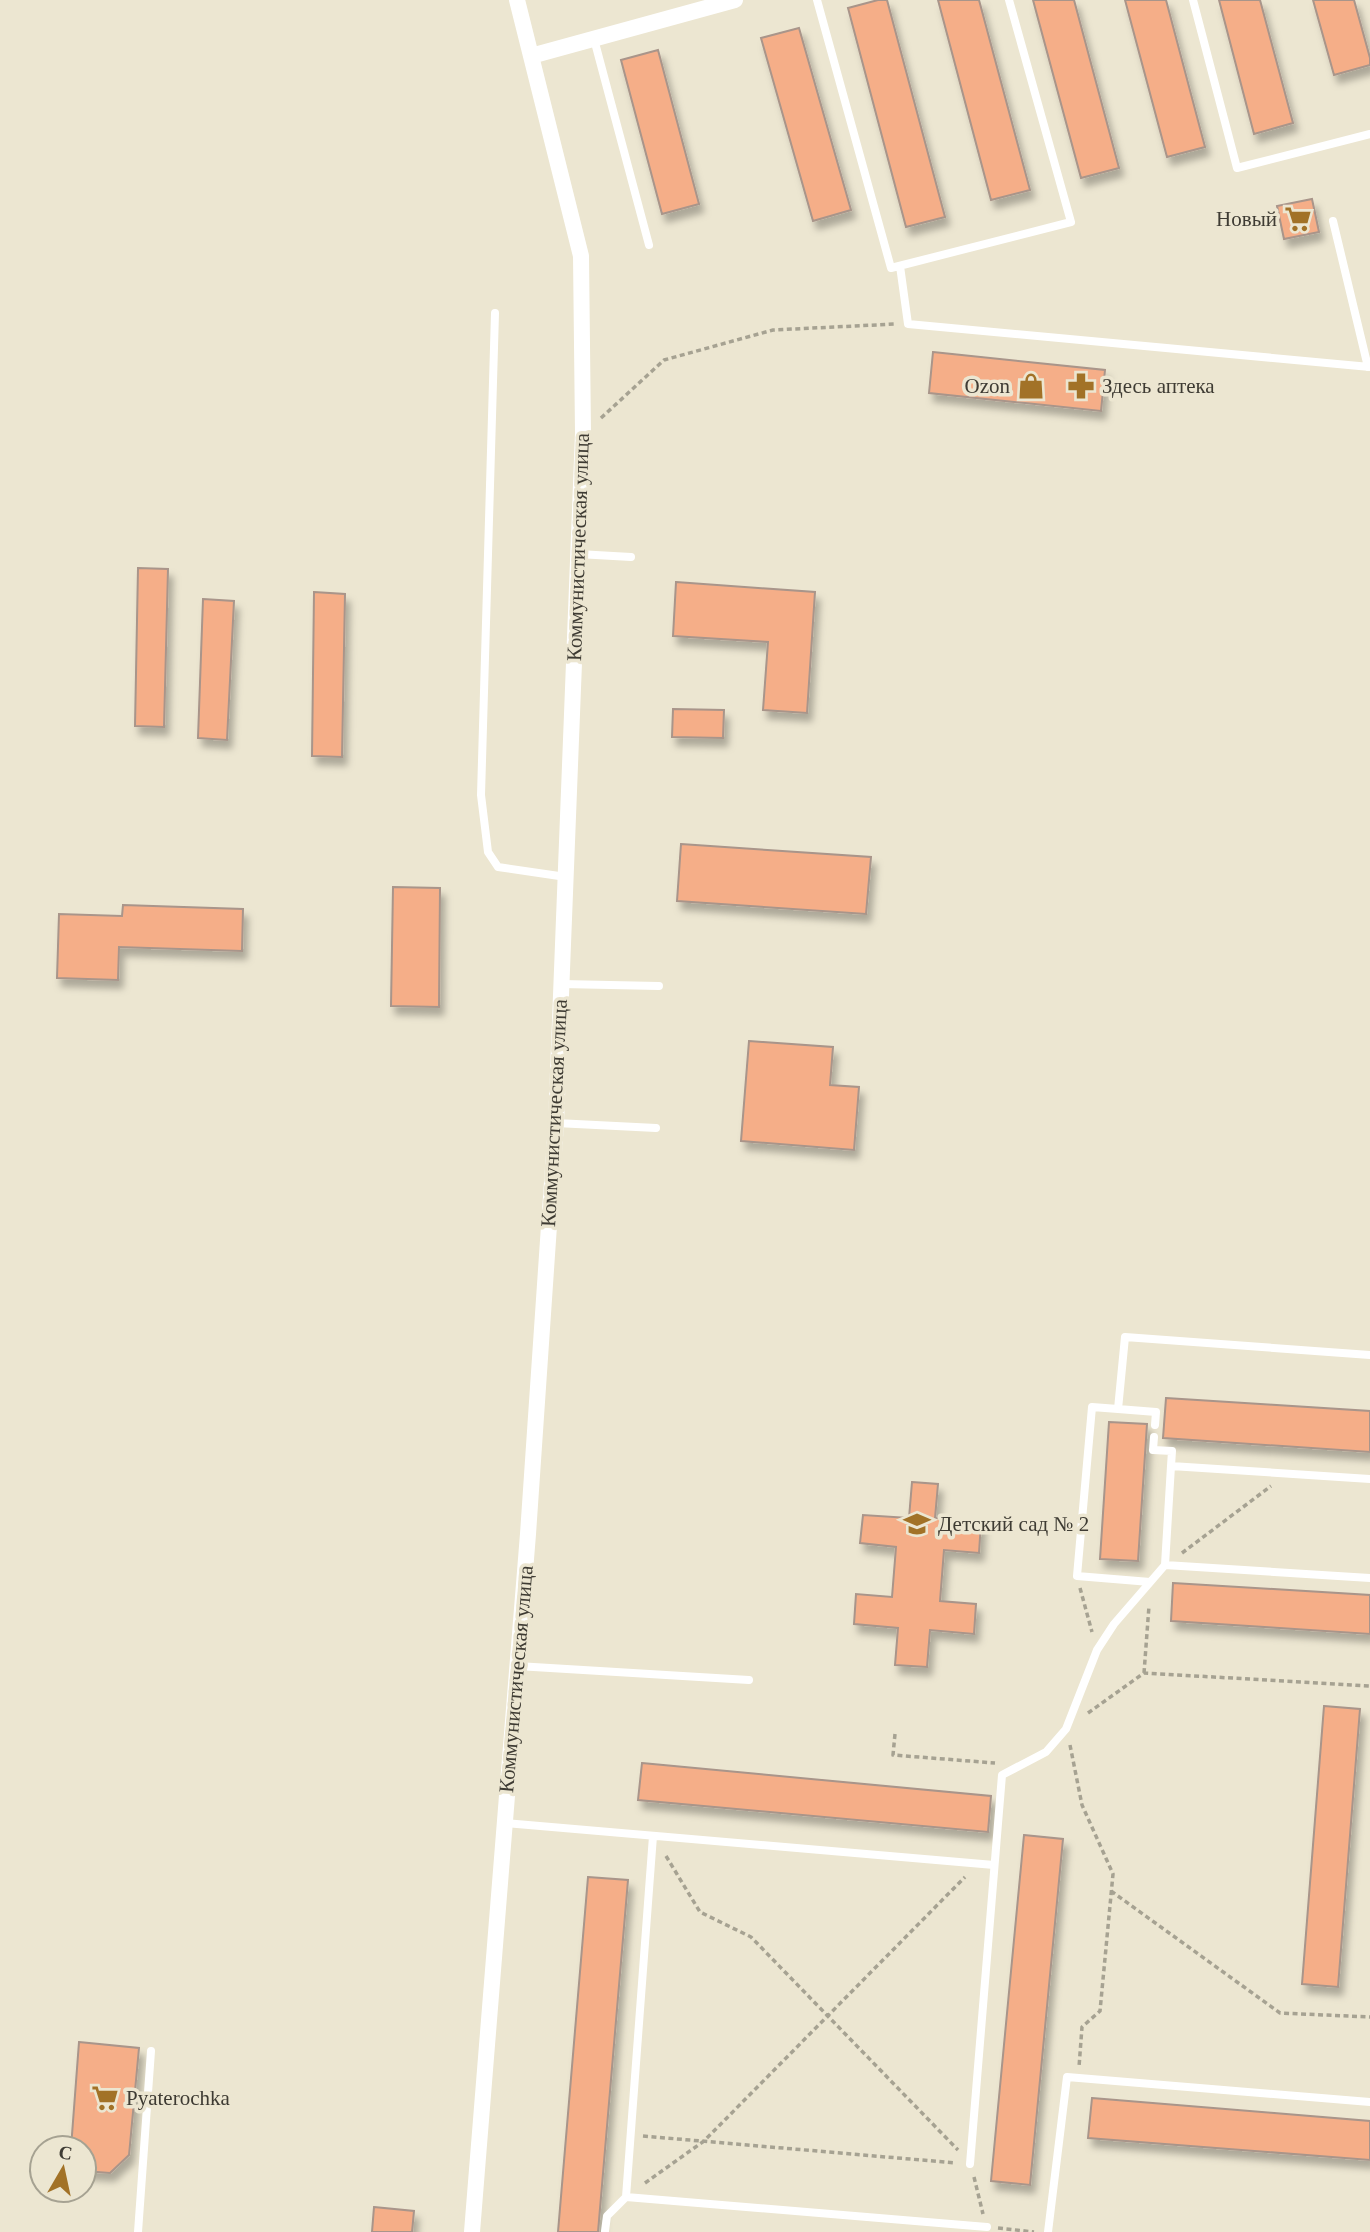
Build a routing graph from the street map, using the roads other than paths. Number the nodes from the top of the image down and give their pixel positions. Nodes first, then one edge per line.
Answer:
1 (517, 0) edge
2 (734, 0) edge
3 (817, 0) edge
4 (1009, 0) edge
5 (1193, 0) edge
6 (594, 39) junction
7 (531, 56) junction
8 (1370, 134) edge
9 (1333, 221) dead end
10 (649, 245) dead end
11 (901, 265) junction
12 (495, 313) dead end
13 (1369, 367) edge
14 (578, 554) junction
15 (631, 557) dead end
16 (565, 877) junction
17 (561, 984) junction
18 (659, 986) dead end
19 (555, 1123) junction
20 (656, 1128) dead end
21 (1370, 1355) edge
22 (1118, 1409) junction
23 (1155, 1424) dead end
24 (1154, 1437) dead end
25 (1171, 1466) junction
26 (1370, 1479) edge
27 (1165, 1565) junction
28 (1370, 1578) edge
29 (1150, 1583) junction
30 (517, 1666) junction
31 (749, 1680) dead end
32 (505, 1823) junction
33 (653, 1836) junction
34 (994, 1866) junction
35 (151, 2051) dead end
36 (1370, 2102) edge
37 (970, 2164) road end
38 (626, 2197) junction
39 (987, 2227) road end
40 (605, 2231) edge
41 (138, 2232) edge
42 (472, 2232) edge
43 (1048, 2232) edge

1 - 7 street, Коммунистическая улица
2 - 6 street
3 - 11 lane
4 - 11 lane
5 - 8 lane
6 - 7 street
6 - 10 lane
7 - 14 street, Коммунистическая улица
9 - 13 lane
11 - 13 lane
12 - 16 lane
14 - 15 lane
14 - 16 street, Коммунистическая улица
16 - 17 street, Коммунистическая улица
17 - 18 lane
17 - 19 street, Коммунистическая улица
19 - 20 lane
19 - 30 street, Коммунистическая улица
21 - 22 lane
22 - 23 lane
22 - 29 lane
24 - 25 lane
25 - 26 lane
25 - 27 lane
27 - 28 lane
27 - 29 lane
29 - 34 lane
30 - 31 lane
30 - 32 street, Коммунистическая улица
32 - 33 lane
32 - 42 street, Коммунистическая улица
33 - 34 lane
33 - 38 lane
34 - 37 lane
35 - 41 lane
36 - 43 lane
38 - 39 lane
38 - 40 lane

